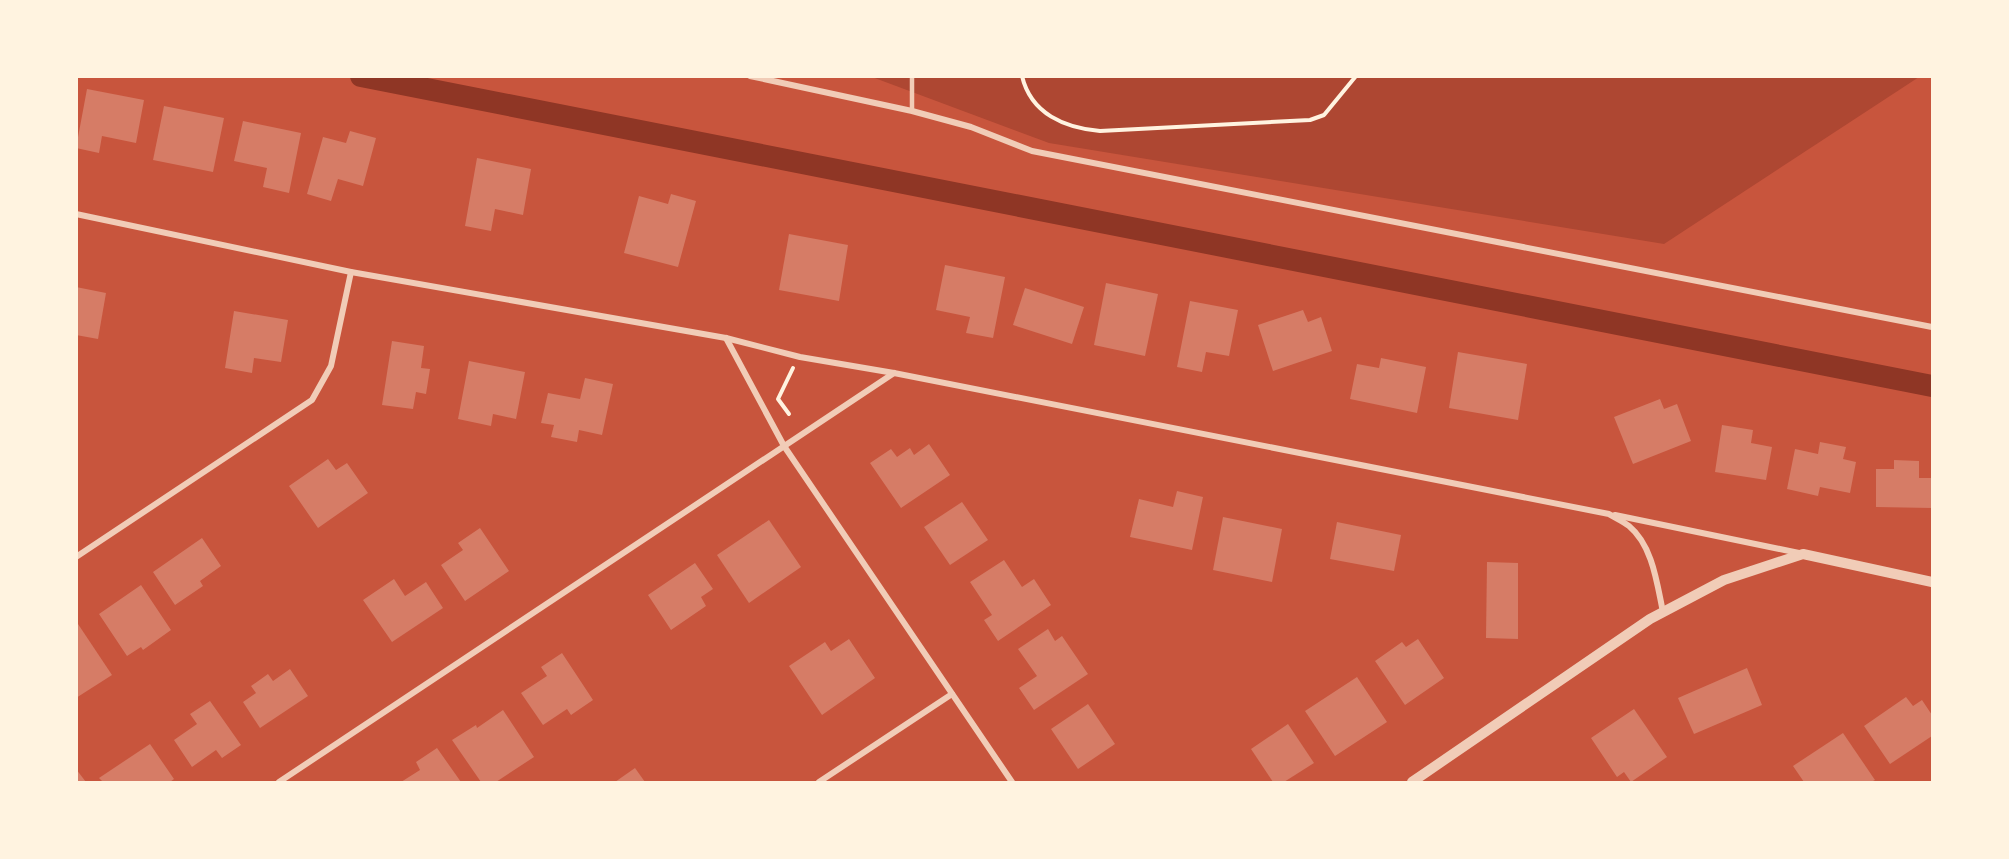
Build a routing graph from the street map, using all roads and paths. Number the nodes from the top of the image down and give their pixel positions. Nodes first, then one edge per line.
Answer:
1 (750, 76) edge
2 (912, 76) edge
3 (1022, 76) edge
4 (1356, 76) edge
5 (912, 111) junction
6 (76, 214) edge
7 (351, 272) junction
8 (1932, 327) edge
9 (726, 338) junction
10 (793, 367) dead end
11 (894, 373) junction
12 (789, 414) dead end
13 (784, 446) junction
14 (1609, 514) junction
15 (1803, 554) junction
16 (76, 557) edge
17 (1932, 582) edge
18 (1663, 612) junction
19 (952, 694) junction
20 (279, 783) edge
21 (819, 783) edge
22 (1012, 783) edge
23 (1412, 783) edge

1 - 5 street
2 - 5 lane
3 - 4 path
5 - 8 street
6 - 7 street
7 - 9 street
7 - 16 street
9 - 11 street
9 - 13 street
10 - 12 path
11 - 13 street
11 - 14 street
13 - 19 street
13 - 20 street
14 - 15 street
14 - 18 street
15 - 17 street
15 - 18 street
18 - 23 street
19 - 21 street
19 - 22 street

